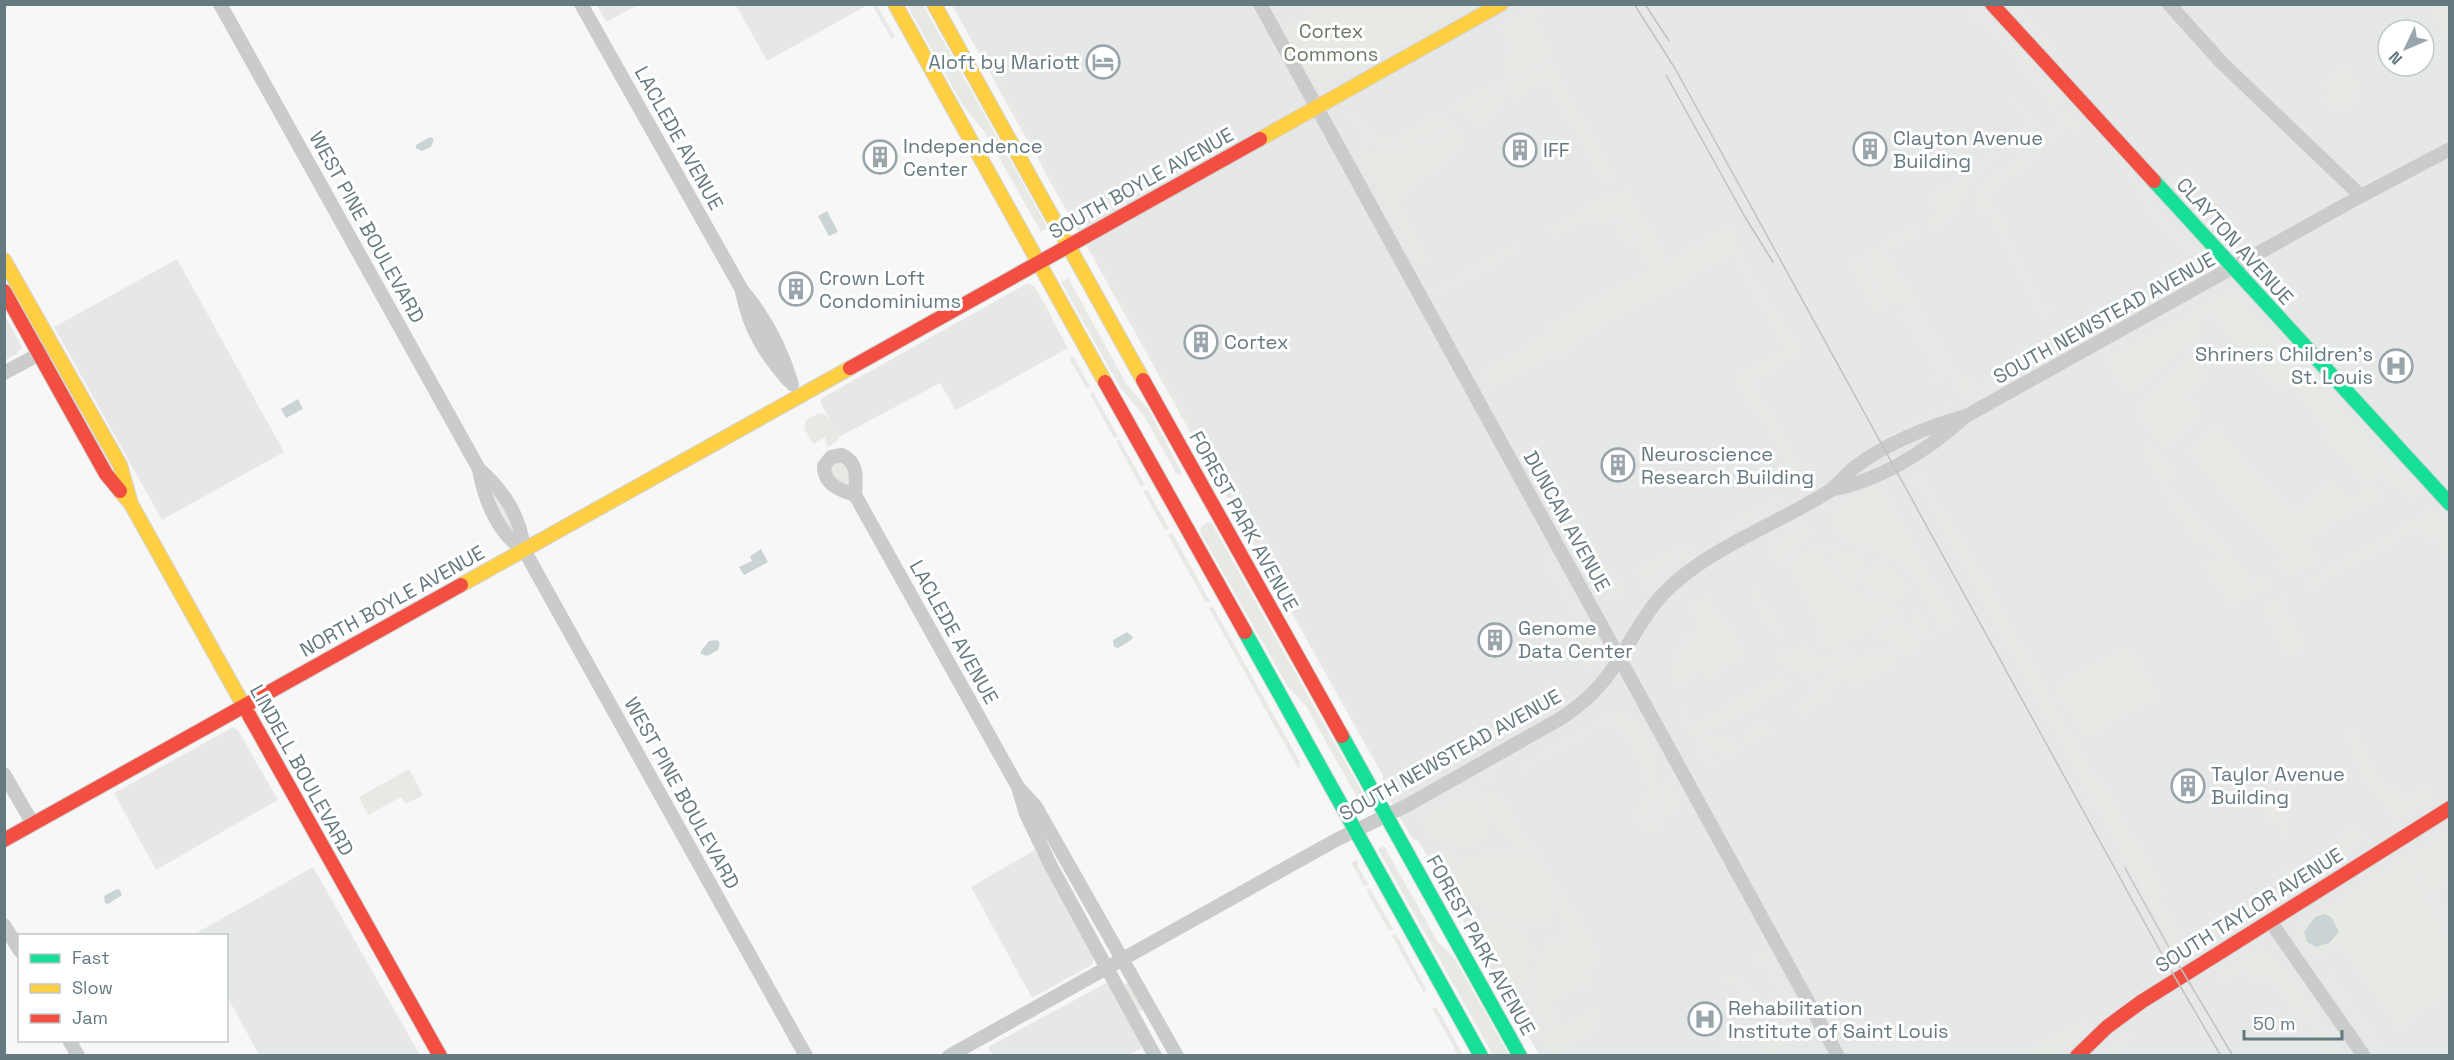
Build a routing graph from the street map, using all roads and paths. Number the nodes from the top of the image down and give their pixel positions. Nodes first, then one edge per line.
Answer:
1 (220, 4) edge
2 (581, 4) edge
3 (895, 4) edge
4 (934, 4) edge
5 (1260, 4) edge
6 (1501, 4) edge
7 (1992, 4) edge
8 (2169, 4) edge
9 (1317, 107) junction
10 (2450, 149) edge
11 (2361, 196) junction
12 (1068, 245) junction
13 (4, 260) edge
14 (1039, 262) junction
15 (2234, 268) junction
16 (4, 291) edge
17 (53, 346) junction
18 (39, 354) junction
19 (4, 373) edge
20 (800, 397) junction
21 (855, 495) dead end
22 (131, 504) junction
23 (2450, 504) edge
24 (524, 550) junction
25 (1620, 658) junction
26 (244, 706) junction
27 (4, 774) edge
28 (1018, 787) junction
29 (2450, 808) edge
30 (1387, 816) junction
31 (33, 824) junction
32 (1355, 830) junction
33 (4, 840) edge
34 (2270, 921) junction
35 (4, 925) edge
36 (18, 948) edge
37 (1123, 960) junction
38 (1107, 969) junction
39 (70, 1042) edge
40 (78, 1056) edge
41 (440, 1056) edge
42 (806, 1056) edge
43 (949, 1056) edge
44 (1155, 1056) edge
45 (1177, 1056) edge
46 (1481, 1056) edge
47 (1521, 1056) edge
48 (1839, 1056) edge
49 (2077, 1056) edge
50 (2364, 1056) edge

1 - 24 street, WEST PINE BOULEVARD
2 - 20 street, LACLEDE AVENUE
3 - 14 main road
4 - 12 main road, FOREST PARK AVENUE
5 - 9 street, DUNCAN AVENUE
6 - 9 main road, SOUTH BOYLE AVENUE
7 - 15 main road, CLAYTON AVENUE
8 - 11 street
9 - 12 main road, SOUTH BOYLE AVENUE
9 - 25 street, DUNCAN AVENUE
10 - 11 street, SOUTH NEWSTEAD AVENUE
11 - 15 street, SOUTH NEWSTEAD AVENUE
12 - 14 main road, SOUTH BOYLE AVENUE
12 - 30 main road, FOREST PARK AVENUE
13 - 17 main road, LINDELL BOULEVARD
14 - 20 main road, SOUTH BOYLE AVENUE
14 - 32 main road
15 - 23 main road, CLAYTON AVENUE
15 - 25 street, SOUTH NEWSTEAD AVENUE
16 - 18 main road, LINDELL BOULEVARD
17 - 18 street
17 - 22 main road, LINDELL BOULEVARD
18 - 19 street
18 - 22 main road, LINDELL BOULEVARD
20 - 24 main road, NORTH BOYLE AVENUE
21 - 28 street, LACLEDE AVENUE
22 - 26 main road, LINDELL BOULEVARD
24 - 26 main road, NORTH BOYLE AVENUE
24 - 42 street, WEST PINE BOULEVARD
25 - 30 street, SOUTH NEWSTEAD AVENUE
25 - 48 street, DUNCAN AVENUE
26 - 31 main road, NORTH BOYLE AVENUE
26 - 41 main road, LINDELL BOULEVARD
27 - 31 street
28 - 37 street, LACLEDE AVENUE
28 - 38 street, LACLEDE AVENUE
29 - 34 main road, SOUTH TAYLOR AVENUE
30 - 32 street, SOUTH NEWSTEAD AVENUE
30 - 47 main road, FOREST PARK AVENUE
31 - 33 main road, NORTH BOYLE AVENUE
32 - 37 street, SOUTH NEWSTEAD AVENUE
32 - 46 main road
34 - 49 main road, SOUTH TAYLOR AVENUE
34 - 50 street
35 - 36 street
37 - 38 street, SOUTH NEWSTEAD AVENUE
37 - 45 street, LACLEDE AVENUE
38 - 43 street, SOUTH NEWSTEAD AVENUE
38 - 44 street, LACLEDE AVENUE
39 - 40 street

